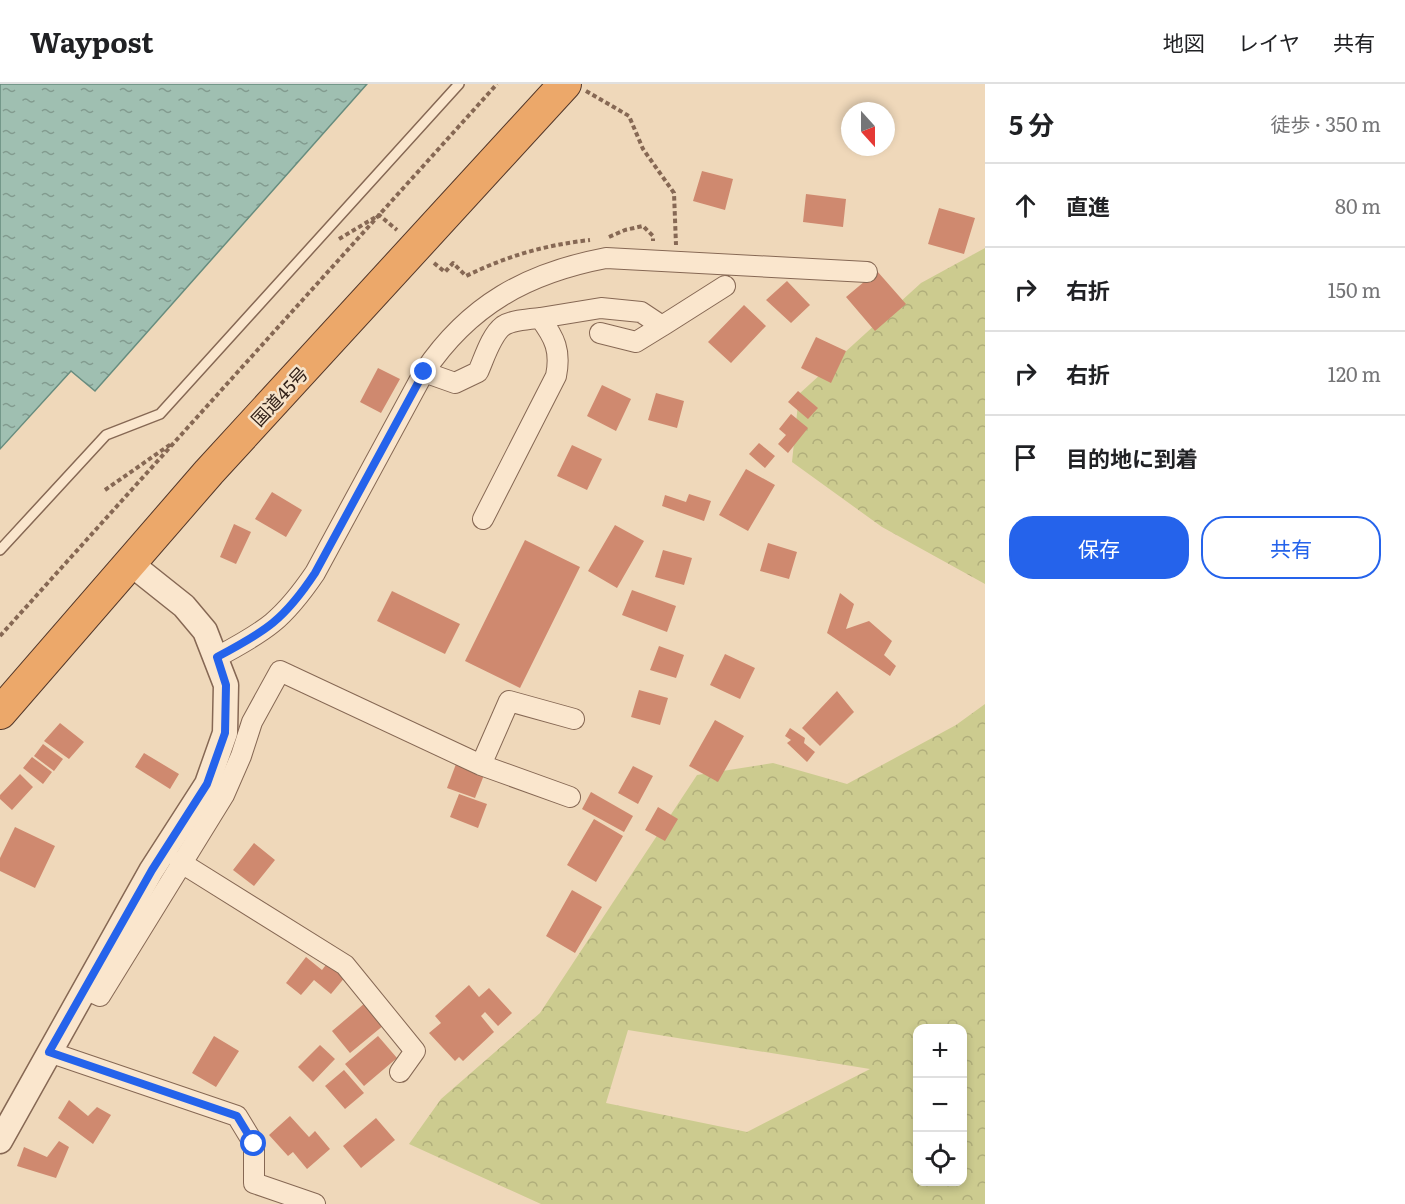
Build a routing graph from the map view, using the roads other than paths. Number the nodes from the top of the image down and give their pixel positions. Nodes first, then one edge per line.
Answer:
1 (459, 84) edge
2 (574, 87) edge
3 (867, 272) dead end
4 (725, 286) dead end
5 (540, 318) junction
6 (662, 326) junction
7 (600, 333) dead end
8 (424, 372) junction
9 (483, 519) dead end
10 (0, 550) edge
11 (130, 563) junction
12 (217, 657) junction
13 (0, 713) edge
14 (574, 719) dead end
15 (481, 765) junction
16 (570, 797) dead end
17 (180, 862) junction
18 (85, 989) junction
19 (49, 1052) junction
20 (400, 1072) dead end
21 (0, 1141) edge
22 (315, 1204) edge

1 - 10 lane
2 - 11 highway, 国道45号
3 - 8 street
4 - 6 street
5 - 6 street
5 - 8 street
5 - 9 street
6 - 7 street
8 - 12 street
11 - 12 street
11 - 13 highway, 国道45号
12 - 18 street
14 - 15 street
15 - 16 street
15 - 17 street
17 - 18 street
17 - 20 street
18 - 19 street
19 - 21 street
19 - 22 street

